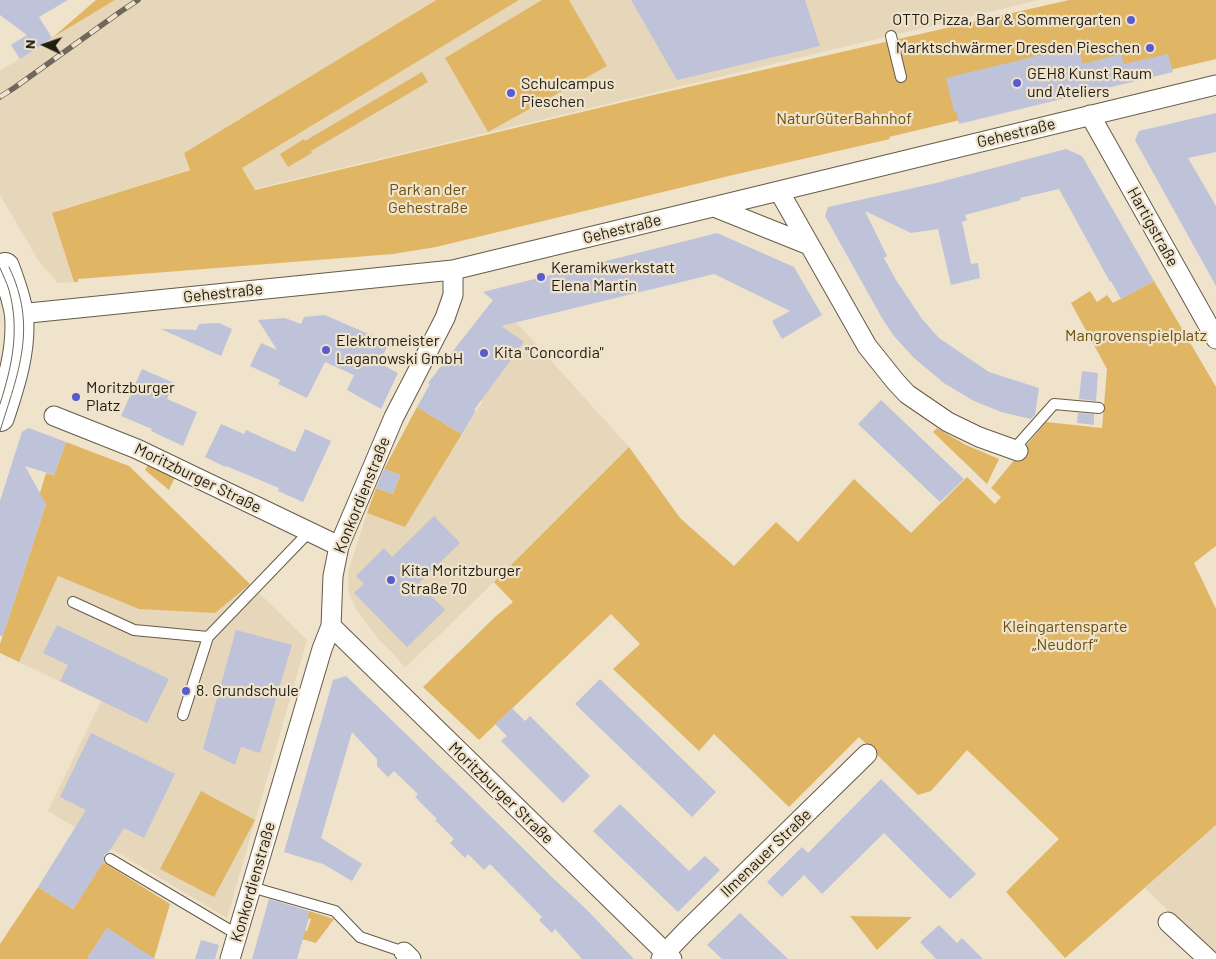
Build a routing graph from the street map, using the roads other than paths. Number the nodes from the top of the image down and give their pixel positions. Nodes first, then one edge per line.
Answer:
1 (891, 36) dead end
2 (901, 78) dead end
3 (1216, 85) edge
4 (1090, 115) junction
5 (778, 191) junction
6 (714, 207) junction
7 (809, 245) junction
8 (4, 267) dead end
9 (453, 270) junction
10 (19, 314) junction
11 (1215, 337) edge
12 (4, 389) edge
13 (1099, 408) dead end
14 (54, 416) dead end
15 (0, 417) edge
16 (1016, 450) joint
17 (309, 532) junction
18 (339, 546) junction
19 (73, 602) dead end
20 (331, 626) junction
21 (208, 637) junction
22 (183, 715) dead end
23 (867, 754) dead end
24 (110, 859) dead end
25 (251, 887) junction
26 (1168, 922) dead end
27 (238, 933) junction
28 (407, 956) edge
29 (666, 957) edge
30 (230, 959) edge
31 (1208, 959) edge

1 - 2 lane
3 - 4 street, Gehestraße
4 - 5 street, Gehestraße
4 - 11 street, Hartigstraße
5 - 6 street, Gehestraße
5 - 7 street
6 - 7 street
6 - 9 street, Gehestraße
7 - 16 street
8 - 10 street
9 - 10 street, Gehestraße
9 - 18 street, Konkordienstraße
10 - 12 street
12 - 15 street
13 - 16 lane
14 - 17 street, Moritzburger Straße
17 - 18 street, Moritzburger Straße
17 - 21 lane
18 - 20 street, Konkordienstraße
19 - 21 lane
20 - 25 street, Konkordienstraße
20 - 29 street, Moritzburger Straße
21 - 22 lane
23 - 29 street, Ilmenauer Straße
24 - 27 lane
25 - 27 street, Konkordienstraße
25 - 28 lane
26 - 31 street
27 - 30 street, Konkordienstraße

